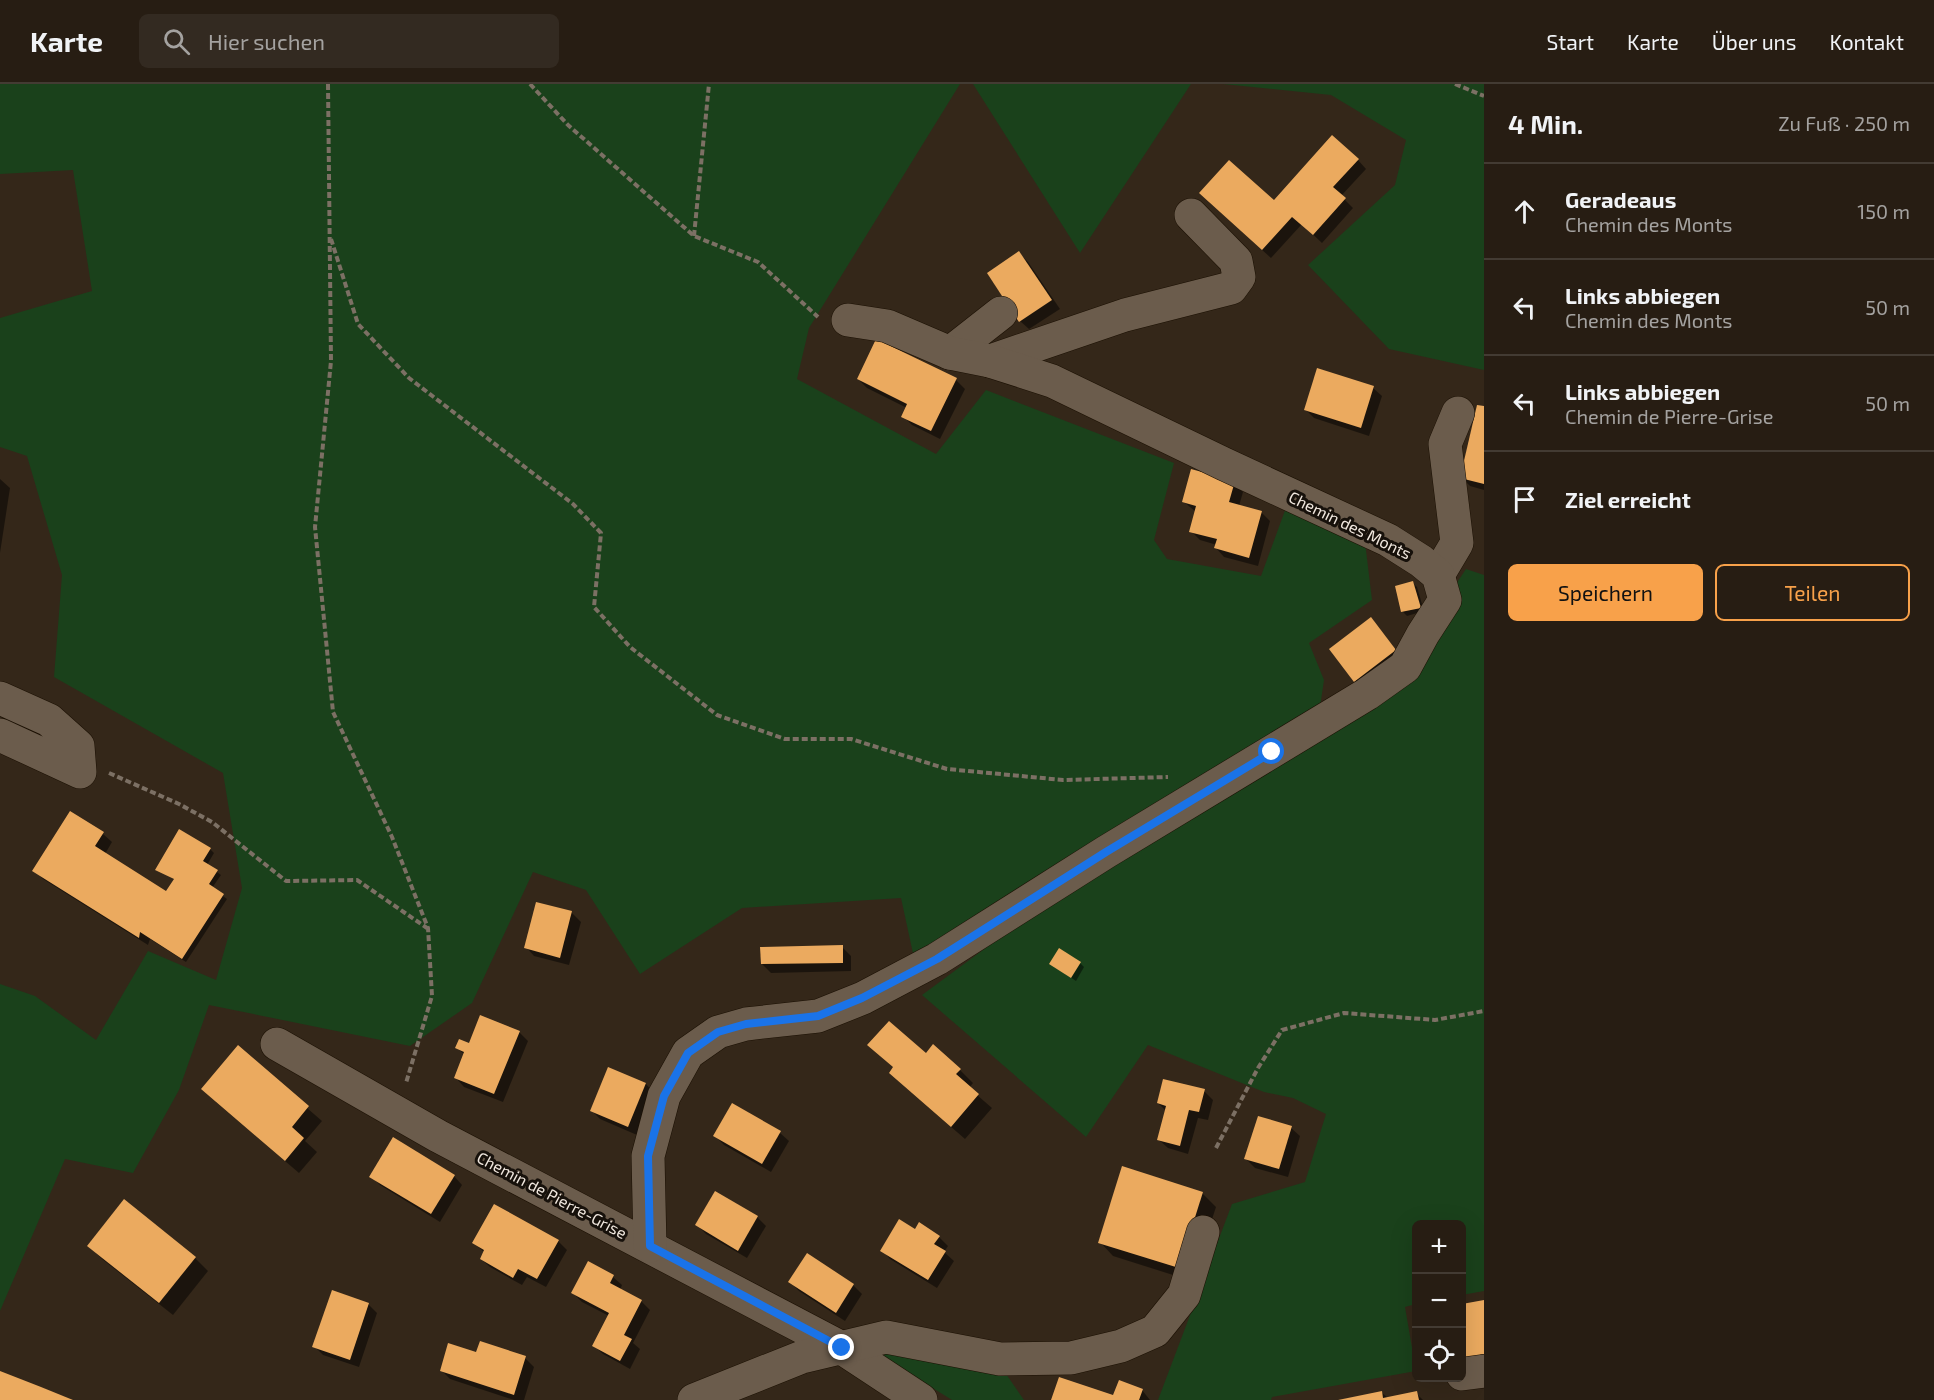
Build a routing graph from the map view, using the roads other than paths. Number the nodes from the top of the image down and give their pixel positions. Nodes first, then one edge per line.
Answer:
1 (1191, 215) dead end
2 (1001, 313) dead end
3 (848, 320) road end
4 (950, 353) junction
5 (990, 361) junction
6 (1458, 412) dead end
7 (1438, 575) junction
8 (0, 698) edge
9 (0, 735) edge
10 (277, 1044) dead end
11 (1203, 1232) dead end
12 (650, 1246) junction
13 (842, 1348) junction
14 (1484, 1371) edge
15 (1466, 1373) edge
16 (694, 1400) edge
17 (921, 1400) edge

1 - 5 street
2 - 4 street
3 - 4 street, Chemin des Monts
4 - 5 street, Chemin des Monts
5 - 7 street, Chemin des Monts
6 - 7 street
7 - 12 street
8 - 9 street
10 - 12 street, Chemin de Pierre-Grise
11 - 13 street
12 - 13 street, Chemin de Pierre-Grise
13 - 16 street
13 - 17 street, Chemin de Pierre-Grise
14 - 15 street

